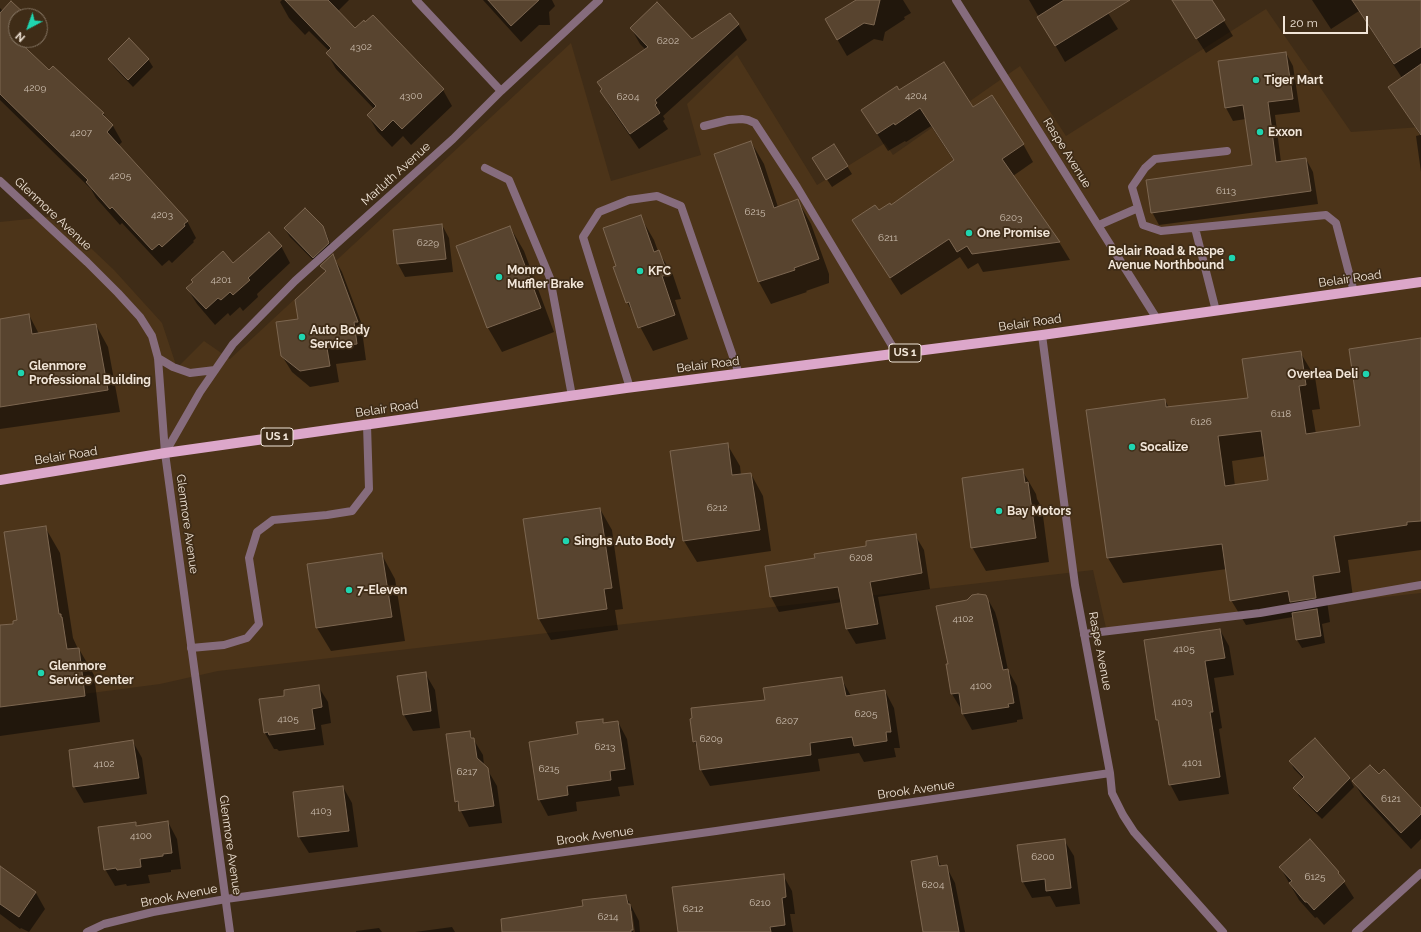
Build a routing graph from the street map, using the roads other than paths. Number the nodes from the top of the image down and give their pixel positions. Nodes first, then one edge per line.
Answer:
1 (416, 0) edge
2 (599, 0) edge
3 (956, 0) edge
4 (501, 91) junction
5 (704, 126) dead end
6 (1227, 151) dead end
7 (485, 168) dead end
8 (0, 181) edge
9 (1138, 208) junction
10 (1099, 225) junction
11 (1195, 228) junction
12 (1421, 282) edge
13 (1354, 292) junction
14 (1216, 311) junction
15 (1157, 319) junction
16 (1042, 335) junction
17 (897, 354) junction
18 (158, 358) junction
19 (215, 370) junction
20 (739, 374) junction
21 (630, 388) junction
22 (572, 396) junction
23 (367, 425) junction
24 (165, 453) junction
25 (0, 480) edge
26 (1421, 585) edge
27 (1084, 634) junction
28 (191, 648) junction
29 (1110, 773) junction
30 (1421, 873) edge
31 (226, 899) junction
32 (86, 932) edge
33 (230, 932) edge
34 (1223, 932) edge
35 (1356, 932) edge

1 - 4 street
2 - 4 street, Marluth Avenue
3 - 10 street, Raspe Avenue
4 - 19 street, Marluth Avenue
5 - 17 street
6 - 9 street
7 - 22 street
8 - 18 street, Glenmore Avenue
9 - 10 street
9 - 11 street
10 - 15 street, Raspe Avenue
11 - 13 street
11 - 14 street
12 - 13 main road, Belair Road / US 1
13 - 14 main road, Belair Road / US 1
14 - 15 main road, Belair Road / US 1
15 - 16 main road, Belair Road / US 1
16 - 17 main road, Belair Road / US 1
16 - 27 street, Raspe Avenue
17 - 20 main road, Belair Road / US 1
18 - 19 street
18 - 24 street, Glenmore Avenue
19 - 24 street, Marluth Avenue
20 - 21 main road, Belair Road / US 1
20 - 21 street
21 - 22 main road, Belair Road / US 1
22 - 23 main road, Belair Road / US 1
23 - 24 main road, Belair Road / US 1
23 - 28 street
24 - 25 main road, Belair Road / US 1
24 - 28 street, Glenmore Avenue
26 - 27 street
27 - 29 street, Raspe Avenue
28 - 31 street, Glenmore Avenue
29 - 31 street, Brook Avenue
29 - 34 street, Raspe Avenue
30 - 35 street
31 - 32 street, Brook Avenue
31 - 33 street, Glenmore Avenue

